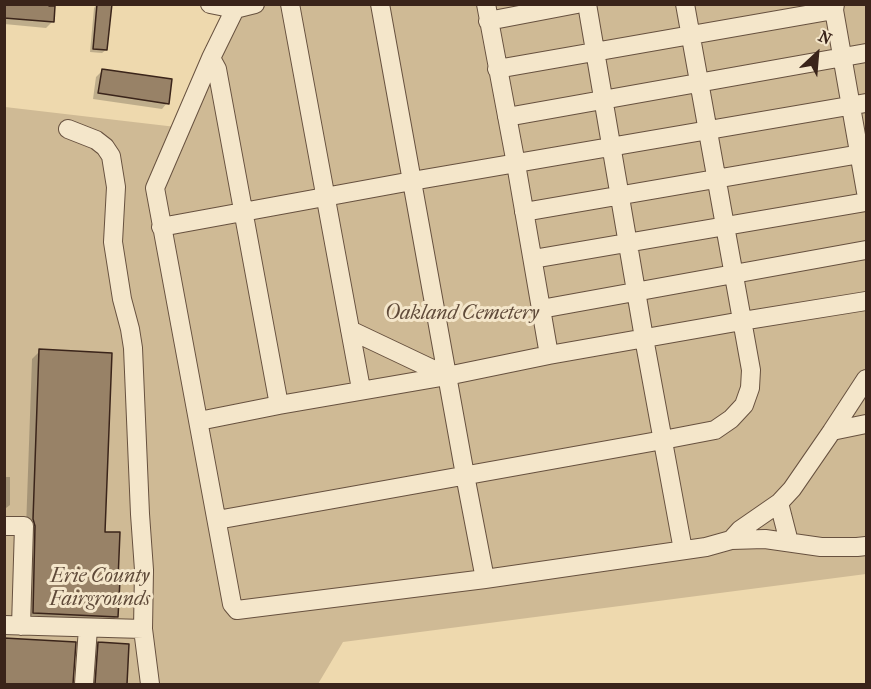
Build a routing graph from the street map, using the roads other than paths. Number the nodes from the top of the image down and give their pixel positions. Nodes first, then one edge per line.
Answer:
1 (210, 4) edge
2 (255, 4) edge
3 (290, 4) edge
4 (380, 4) edge
5 (577, 4) edge
6 (587, 4) edge
7 (685, 4) edge
8 (835, 7) edge
9 (235, 9) junction
10 (487, 13) edge
11 (691, 34) junction
12 (595, 52) junction
13 (867, 53) edge
14 (843, 57) junction
15 (211, 58) junction
16 (497, 69) junction
17 (699, 83) junction
18 (603, 100) junction
19 (859, 104) edge
20 (507, 117) junction
21 (68, 129) dead end
22 (707, 130) junction
23 (611, 147) junction
24 (863, 154) edge
25 (516, 164) junction
26 (716, 179) junction
27 (412, 181) junction
28 (867, 192) edge
29 (620, 196) junction
30 (326, 197) junction
31 (867, 202) edge
32 (244, 212) junction
33 (524, 212) junction
34 (161, 227) junction
35 (724, 227) junction
36 (628, 243) junction
37 (867, 250) edge
38 (532, 259) junction
39 (733, 274) junction
40 (637, 291) junction
41 (867, 301) edge
42 (541, 309) junction
43 (742, 321) junction
44 (350, 330) junction
45 (644, 338) junction
46 (549, 355) junction
47 (447, 376) junction
48 (867, 379) edge
49 (362, 389) junction
50 (279, 405) junction
51 (199, 421) junction
52 (867, 424) edge
53 (832, 431) junction
54 (663, 440) junction
55 (465, 476) junction
56 (779, 503) junction
57 (217, 520) junction
58 (4, 526) edge
59 (731, 540) junction
60 (789, 542) junction
61 (867, 546) edge
62 (683, 550) junction
63 (485, 579) junction
64 (13, 625) edge
65 (88, 628) junction
66 (143, 629) junction
67 (84, 684) edge
68 (150, 684) edge

1 - 9 lane
2 - 9 lane
3 - 30 lane
4 - 27 lane
5 - 10 lane
6 - 12 lane
7 - 11 lane
8 - 11 lane
8 - 14 lane
9 - 15 lane
10 - 16 lane
11 - 12 lane
11 - 17 lane
12 - 16 lane
12 - 18 lane
13 - 14 lane
14 - 17 lane
14 - 19 lane
15 - 32 lane
15 - 34 lane
16 - 20 lane
17 - 18 lane
17 - 22 lane
18 - 20 lane
18 - 23 lane
19 - 22 lane
19 - 24 lane
20 - 25 lane
21 - 66 lane
22 - 23 lane
22 - 26 lane
23 - 25 lane
23 - 29 lane
24 - 26 lane
24 - 28 lane
25 - 27 lane
25 - 33 lane
26 - 29 lane
26 - 35 lane
27 - 30 lane
27 - 47 lane
29 - 33 lane
29 - 36 lane
30 - 32 lane
30 - 44 lane
31 - 35 lane
32 - 34 lane
32 - 50 lane
33 - 38 lane
34 - 51 lane
35 - 36 lane
35 - 39 lane
36 - 38 lane
36 - 40 lane
37 - 39 lane
38 - 42 lane
39 - 40 lane
39 - 43 lane
40 - 42 lane
40 - 45 lane
41 - 43 lane
42 - 46 lane
43 - 45 lane
43 - 54 lane
44 - 47 lane
44 - 49 lane
45 - 46 lane
45 - 54 lane
46 - 47 lane
47 - 49 lane
47 - 55 lane
48 - 53 lane
49 - 50 lane
50 - 51 lane
51 - 57 lane
52 - 53 lane
53 - 56 lane
54 - 55 lane
54 - 62 lane
55 - 57 lane
55 - 63 lane
56 - 59 lane
56 - 60 lane
57 - 63 lane
58 - 64 lane
59 - 60 lane
59 - 62 lane
60 - 61 lane
62 - 63 lane
64 - 65 lane
65 - 66 lane
65 - 67 lane
66 - 68 lane

